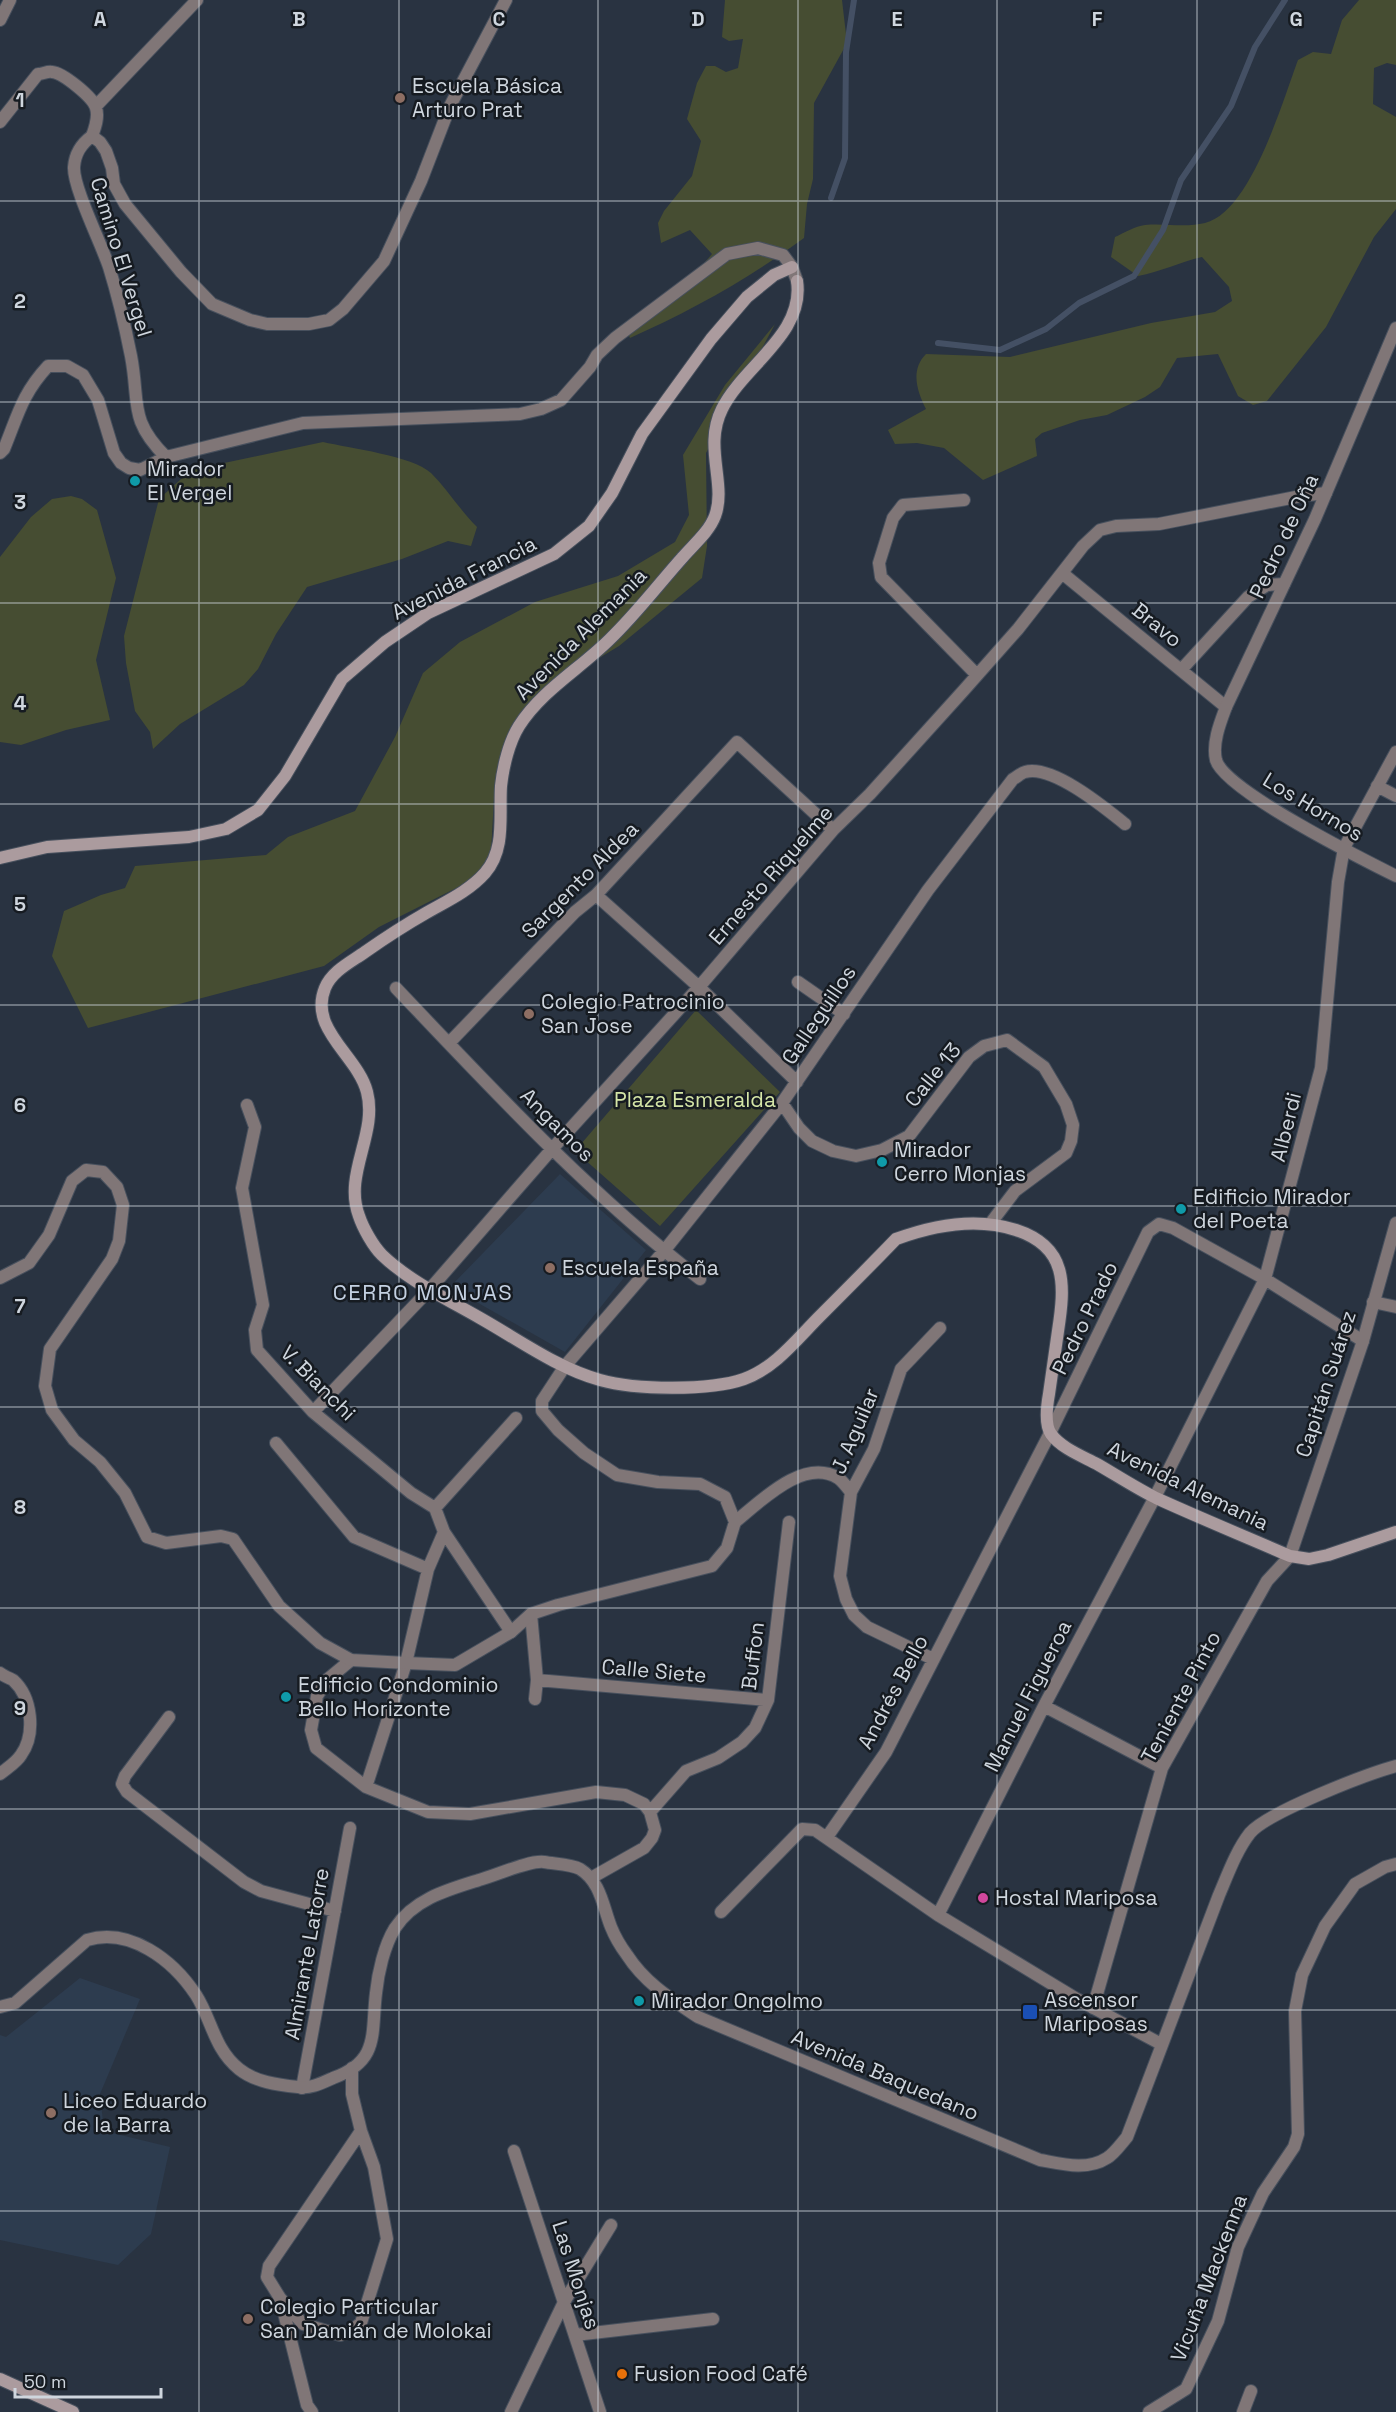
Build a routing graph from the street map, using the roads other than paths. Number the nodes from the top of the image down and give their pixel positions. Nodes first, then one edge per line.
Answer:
1 (10, 0) edge
2 (197, 0) edge
3 (506, 0) edge
4 (0, 20) edge
5 (96, 106) junction
6 (0, 122) edge
7 (92, 136) junction
8 (792, 267) junction
9 (797, 281) joint
10 (1396, 328) edge
11 (0, 453) edge
12 (166, 457) junction
13 (1326, 493) junction
14 (964, 500) dead end
15 (1062, 573) junction
16 (1284, 584) junction
17 (1181, 670) junction
18 (976, 674) junction
19 (1227, 707) junction
20 (1396, 752) edge
21 (1216, 762) joint
22 (1377, 786) junction
23 (1396, 795) edge
24 (1125, 824) dead end
25 (833, 830) junction
26 (1344, 848) junction
27 (0, 858) edge
28 (1396, 876) edge
29 (596, 896) junction
30 (798, 982) dead end
31 (699, 987) junction
32 (396, 988) dead end
33 (844, 1014) junction
34 (449, 1043) junction
35 (797, 1082) junction
36 (782, 1103) junction
37 (247, 1106) dead end
38 (552, 1149) junction
39 (1396, 1223) edge
40 (990, 1224) junction
41 (663, 1251) junction
42 (0, 1278) edge
43 (700, 1279) dead end
44 (1265, 1279) junction
45 (430, 1289) junction
46 (1374, 1302) junction
47 (1396, 1307) edge
48 (940, 1328) dead end
49 (1362, 1341) junction
50 (565, 1366) junction
51 (313, 1412) junction
52 (516, 1418) dead end
53 (1050, 1433) junction
54 (276, 1443) dead end
55 (851, 1492) junction
56 (1155, 1497) junction
57 (435, 1508) junction
58 (735, 1522) junction
59 (789, 1522) dead end
60 (444, 1532) junction
61 (1396, 1532) edge
62 (1290, 1556) junction
63 (428, 1569) junction
64 (531, 1614) junction
65 (512, 1632) junction
66 (933, 1659) junction
67 (351, 1660) junction
68 (406, 1664) junction
69 (0, 1674) edge
70 (537, 1680) junction
71 (535, 1699) dead end
72 (768, 1700) junction
73 (1044, 1706) junction
74 (169, 1717) dead end
75 (1396, 1766) edge
76 (1162, 1768) junction
77 (0, 1774) edge
78 (366, 1787) junction
79 (650, 1812) junction
80 (350, 1828) dead end
81 (827, 1836) junction
82 (1396, 1864) edge
83 (591, 1878) junction
84 (335, 1911) junction
85 (721, 1912) dead end
86 (938, 1915) junction
87 (0, 2007) edge
88 (1093, 2008) junction
89 (1161, 2044) junction
90 (352, 2068) junction
91 (302, 2088) junction
92 (361, 2131) junction
93 (514, 2151) dead end
94 (611, 2225) dead end
95 (280, 2298) junction
96 (564, 2302) junction
97 (713, 2319) dead end
98 (575, 2336) junction
99 (0, 2379) edge
100 (1251, 2391) dead end
101 (73, 2412) edge
102 (312, 2412) edge
103 (511, 2412) edge
104 (600, 2412) edge
105 (1149, 2412) edge
106 (1243, 2412) edge

1 - 4 street
2 - 5 street
3 - 7 street, Camino El Vergel
5 - 6 street
5 - 7 street, Camino El Vergel
7 - 12 street, Camino El Vergel
8 - 9 street, Avenida Alemania
8 - 12 street
8 - 27 main road, Avenida Francia
9 - 45 main road, Avenida Alemania
10 - 13 street, Pedro de Oña
11 - 12 street
13 - 15 street, Ernesto Riquelme
13 - 16 street, Pedro de Oña
14 - 18 street
15 - 17 street, Bravo
15 - 18 street, Ernesto Riquelme
16 - 17 street
16 - 19 street, Pedro de Oña
17 - 19 street, Bravo
18 - 25 street, Ernesto Riquelme
19 - 21 street, Pedro de Oña
20 - 22 street, Alberdi
21 - 26 street, Los Hornos
22 - 23 street
22 - 26 street, Alberdi
24 - 33 street, Galleguillos
25 - 29 street, Sargento Aldea
25 - 31 street, Ernesto Riquelme
26 - 28 street, Los Hornos
26 - 44 street, Alberdi
29 - 31 street
29 - 34 street, Sargento Aldea
30 - 33 street
31 - 35 street
31 - 38 street, Ernesto Riquelme
32 - 34 street, Angamos
33 - 35 street, Galleguillos
34 - 38 street, Angamos
35 - 36 street, Galleguillos
36 - 40 street, Calle 13
36 - 41 street, Galleguillos
37 - 51 street, V. Bianchi
38 - 41 street, Angamos
38 - 45 street, Ernesto Riquelme
39 - 46 street, Capitán Suárez
40 - 50 main road, Avenida Alemania
40 - 53 main road, Avenida Alemania
41 - 43 street, Angamos
41 - 50 street, Galleguillos
42 - 67 street
44 - 49 street
44 - 53 street, Pedro Prado
44 - 56 street, Alberdi
45 - 50 main road, Avenida Alemania
45 - 51 street, Ernesto Riquelme
46 - 47 street
46 - 49 street, Capitán Suárez
48 - 55 street, J. Aguilar
49 - 62 street, Capitán Suárez
50 - 58 street, Galleguillos
51 - 57 street, V. Bianchi
52 - 57 street
53 - 56 main road, Avenida Alemania
53 - 66 street, Andrés Bello
54 - 63 street
55 - 58 street
55 - 66 street, J. Aguilar
56 - 62 main road, Avenida Alemania
56 - 73 street, Manuel Figueroa
57 - 60 street
58 - 64 street
59 - 72 street, Buffon
60 - 63 street
60 - 65 street
61 - 62 main road, Avenida Alemania
62 - 76 street, Teniente Pinto
63 - 68 street
64 - 65 street
64 - 70 street
65 - 68 street
66 - 81 street, Andrés Bello
67 - 68 street
67 - 78 street
68 - 78 street
69 - 77 street
70 - 71 street
70 - 72 street, Calle Siete
72 - 79 street, Buffon
73 - 76 street
73 - 86 street, Manuel Figueroa
74 - 84 street
75 - 89 street, Avenida Baquedano
76 - 88 street, Teniente Pinto
78 - 79 street
79 - 83 street
80 - 84 street, Almirante Latorre
81 - 85 street
81 - 86 street
82 - 105 street, Vicuña Mackenna
83 - 89 street, Avenida Baquedano
83 - 90 street
84 - 91 street, Almirante Latorre
86 - 88 street
87 - 91 street
88 - 89 street
90 - 91 street
90 - 92 street
92 - 95 street
92 - 95 street
93 - 96 street, Las Monjas
94 - 96 street
95 - 102 street
96 - 98 street, Las Monjas
96 - 103 street
97 - 98 street
98 - 104 street, Las Monjas
99 - 101 main road
100 - 106 street

